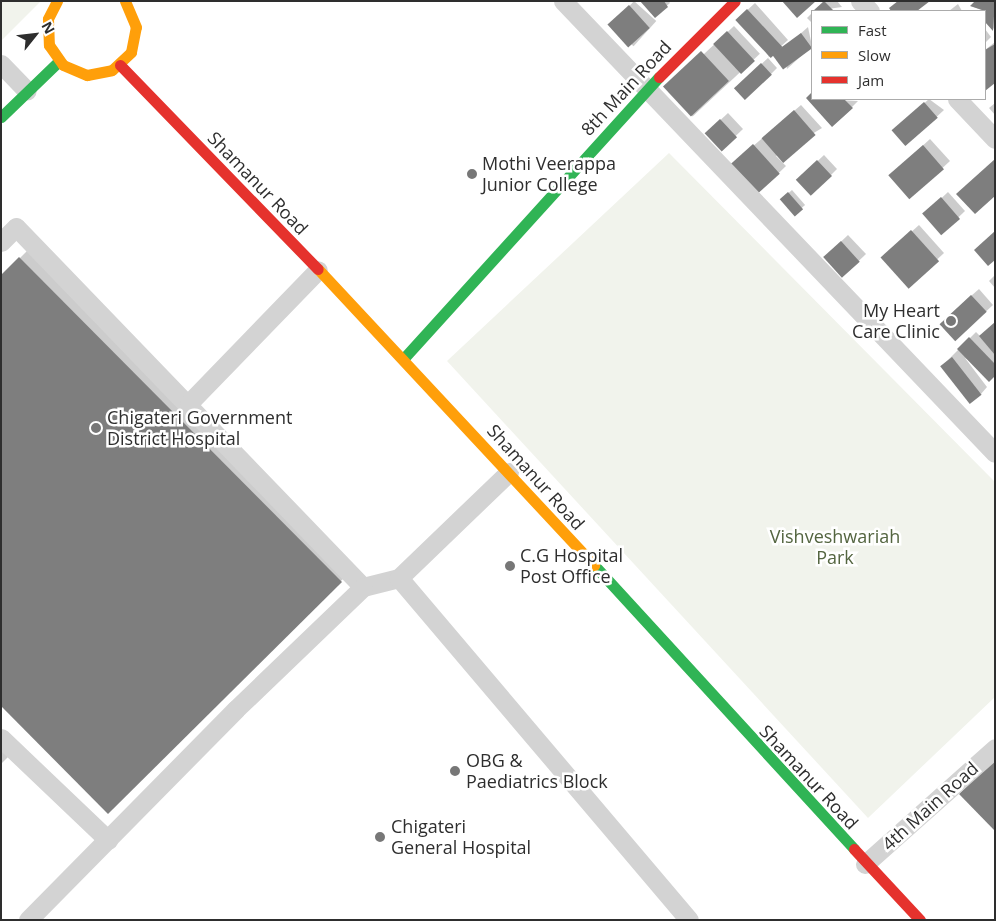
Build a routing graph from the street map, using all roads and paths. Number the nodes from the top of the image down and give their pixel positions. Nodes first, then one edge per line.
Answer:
1 (57, 1) edge
2 (125, 1) edge
3 (563, 1) edge
4 (735, 1) edge
5 (860, 1) edge
6 (869, 10) edge
7 (59, 61) junction
8 (1, 64) edge
9 (120, 64) junction
10 (646, 90) junction
11 (27, 91) junction
12 (958, 100) edge
13 (1, 117) edge
14 (995, 139) edge
15 (1, 242) edge
16 (318, 270) junction
17 (404, 358) junction
18 (189, 404) junction
19 (995, 453) edge
20 (508, 472) junction
21 (399, 578) junction
22 (363, 587) junction
23 (1, 738) edge
24 (995, 748) edge
25 (108, 840) junction
26 (865, 864) junction
27 (28, 920) edge
28 (689, 920) edge
29 (920, 920) edge

1 - 7 main road
2 - 9 main road
3 - 10 street
4 - 10 main road, 8th Main Road
5 - 6 street
7 - 9 main road
7 - 11 main road
8 - 11 street
9 - 16 main road, Shamanur Road
10 - 17 main road, 8th Main Road
10 - 19 street
11 - 13 main road
12 - 14 street
15 - 18 street
16 - 17 main road, Shamanur Road
16 - 18 street
17 - 20 main road, Shamanur Road
18 - 22 street
20 - 21 street
20 - 26 main road, Shamanur Road
21 - 22 street
21 - 28 street
22 - 25 street
23 - 25 street
24 - 26 street, 4th Main Road
25 - 27 street
26 - 29 main road, Shamanur Road

